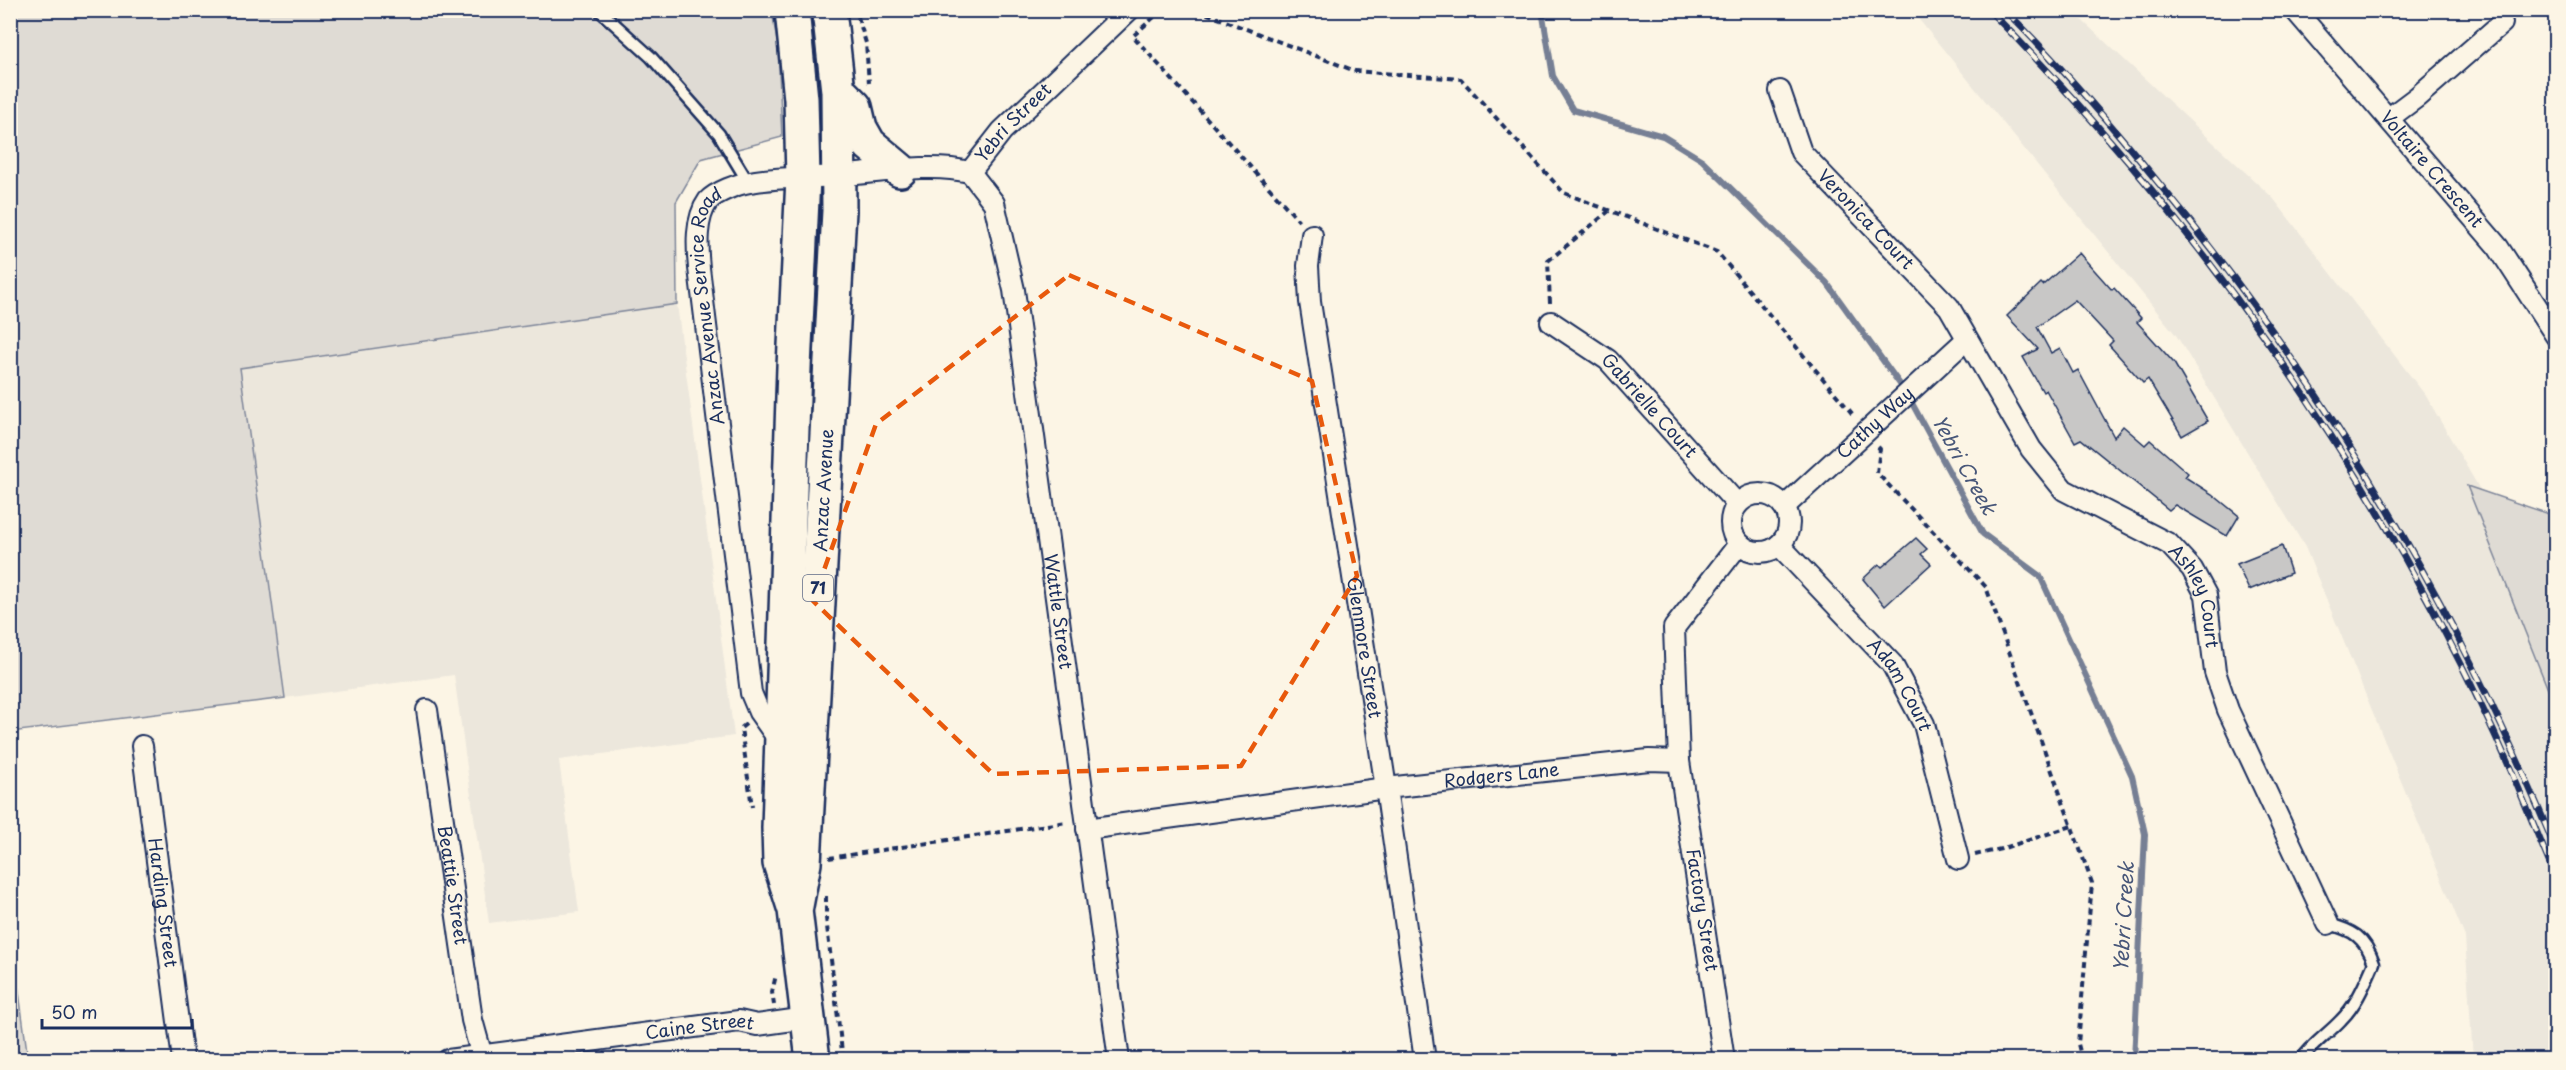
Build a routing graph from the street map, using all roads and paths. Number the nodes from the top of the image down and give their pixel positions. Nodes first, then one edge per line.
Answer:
1 (599, 10) edge
2 (792, 10) edge
3 (829, 10) edge
4 (1129, 10) edge
5 (1162, 10) edge
6 (1197, 10) edge
7 (2295, 10) edge
8 (2502, 23) dead end
9 (838, 91) junction
10 (1780, 91) dead end
11 (2389, 118) junction
12 (900, 170) junction
13 (970, 172) junction
14 (839, 176) junction
15 (804, 178) junction
16 (748, 182) junction
17 (1609, 210) junction
18 (1312, 235) joint
19 (1551, 321) joint
20 (2556, 336) edge
21 (1967, 339) junction
22 (1866, 430) junction
23 (1737, 504) junction
24 (1784, 507) junction
25 (1739, 544) junction
26 (1779, 545) junction
27 (427, 710) dead end
28 (782, 745) junction
29 (142, 746) dead end
30 (1679, 761) junction
31 (1386, 788) junction
32 (2072, 826) junction
33 (1087, 829) junction
34 (1958, 859) joint
35 (804, 863) junction
36 (795, 910) junction
37 (2328, 924) joint
38 (831, 963) dead end
39 (807, 1018) junction
40 (482, 1057) edge
41 (183, 1059) edge
42 (448, 1059) edge
43 (813, 1059) edge
44 (843, 1059) edge
45 (1119, 1059) edge
46 (1425, 1059) edge
47 (1724, 1059) edge
48 (2082, 1059) edge
49 (2301, 1059) edge

1 - 16 lane
2 - 15 highway, Anzac Avenue / 71
3 - 9 highway, Anzac Avenue / 71
4 - 13 street, Yebri Street
5 - 18 path
6 - 17 path
7 - 11 street, Voltaire Crescent
8 - 11 street
9 - 12 highway
9 - 14 highway, Anzac Avenue / 71
10 - 21 street, Veronica Court
11 - 20 street, Voltaire Crescent
12 - 13 street, Yebri Street
12 - 14 street, Yebri Street
13 - 33 street, Wattle Street
14 - 15 street
14 - 35 highway, Anzac Avenue / 71
15 - 16 street, Anzac Avenue Service Road
15 - 28 highway, Anzac Avenue / 71
16 - 28 street, Anzac Avenue Service Road
17 - 19 path
17 - 22 path
18 - 31 street, Glenmore Street
19 - 23 street, Gabrielle Court
21 - 22 street, Cathy Way
21 - 37 street, Ashley Court
22 - 24 street, Cathy Way
22 - 32 path
23 - 24 street
23 - 25 street
24 - 26 street
25 - 26 street
25 - 30 street
26 - 34 street, Adam Court
27 - 40 street, Beattie Street
28 - 36 highway, Anzac Avenue / 71
29 - 41 street, Harding Street
30 - 31 street, Rodgers Lane
30 - 47 street, Factory Street
31 - 33 street, Rodgers Lane
31 - 46 street, Glenmore Street
32 - 34 path
32 - 48 path
33 - 35 path
33 - 45 street, Wattle Street
35 - 36 highway, Anzac Avenue / 71
36 - 39 highway, Anzac Avenue / 71
37 - 49 lane
38 - 44 path
39 - 40 street, Caine Street
39 - 43 highway, Anzac Avenue / 71
40 - 42 street, Caine Street

